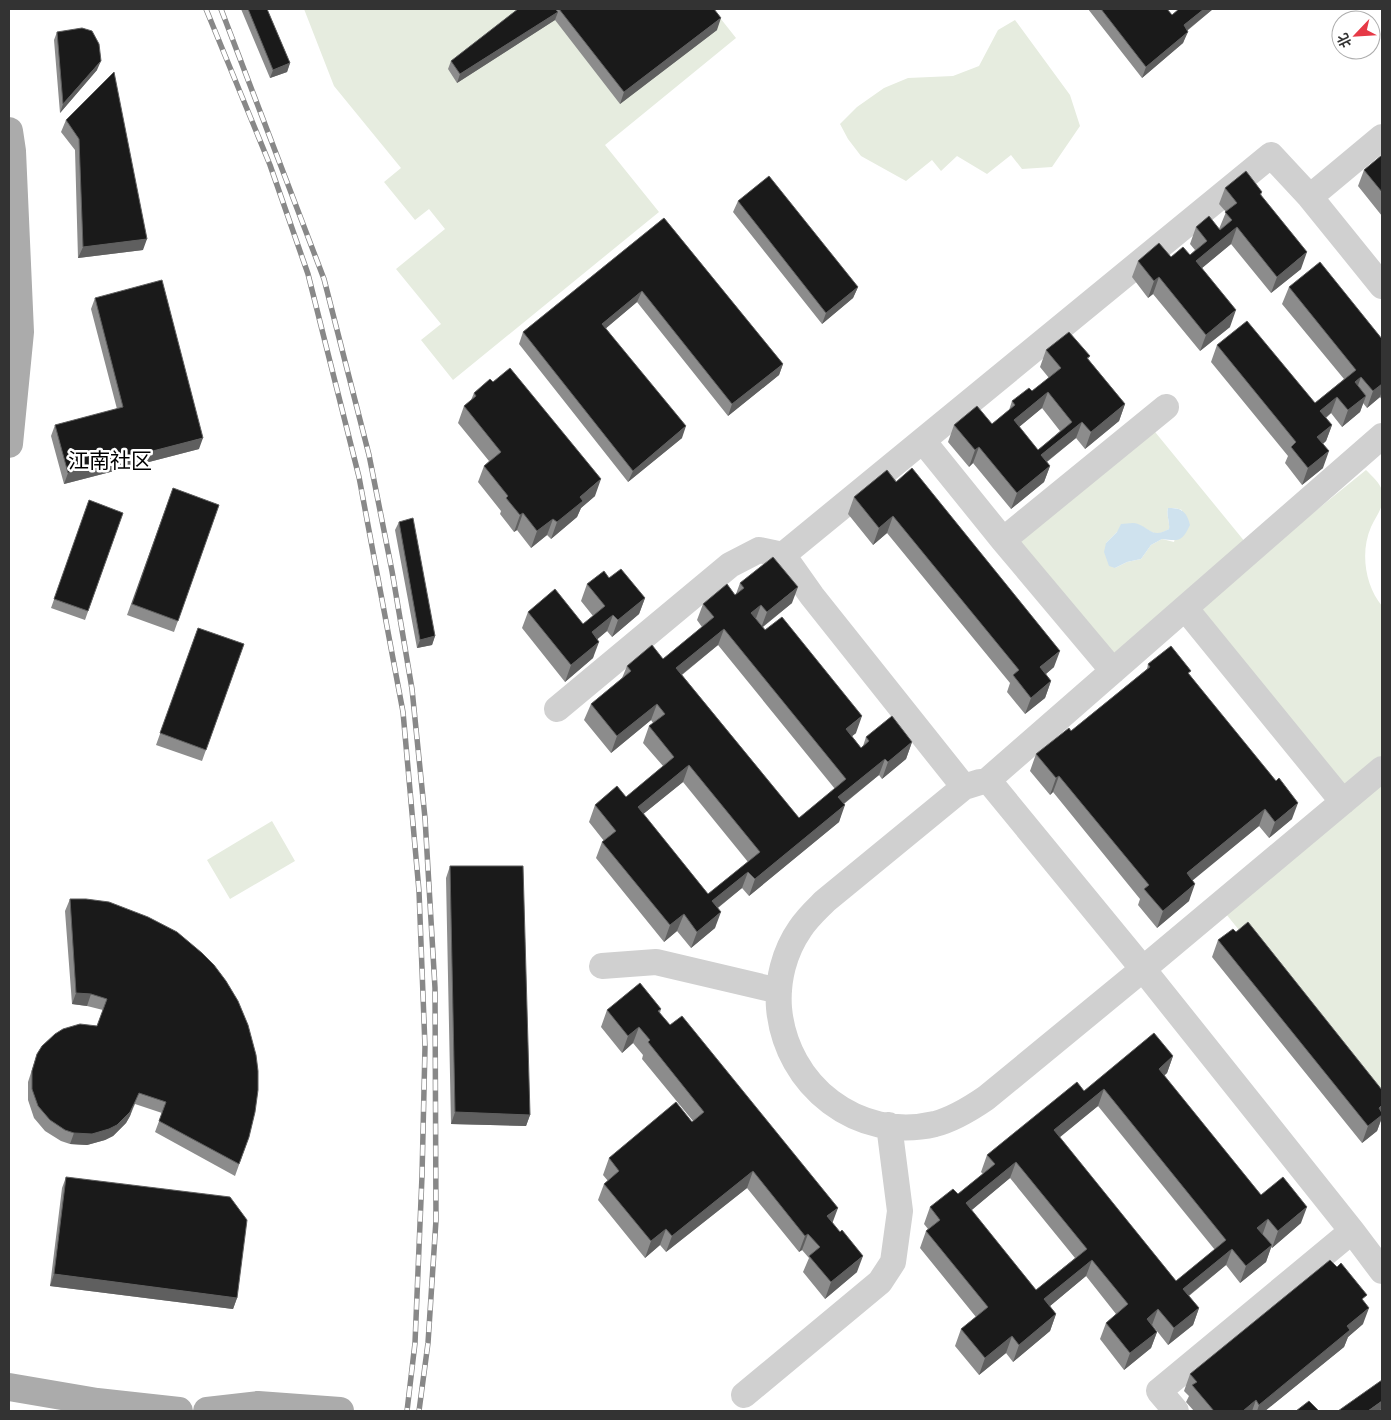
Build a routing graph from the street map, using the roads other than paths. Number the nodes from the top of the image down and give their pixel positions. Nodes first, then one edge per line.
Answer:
1 (9, 131) edge
2 (1382, 137) edge
3 (1310, 197) junction
4 (1382, 286) edge
5 (1166, 407) dead end
6 (1382, 436) edge
7 (923, 441) junction
8 (9, 444) edge
9 (1003, 540) junction
10 (784, 555) junction
11 (1184, 608) junction
12 (1113, 671) junction
13 (557, 709) dead end
14 (1382, 769) edge
15 (976, 784) junction
16 (1343, 802) junction
17 (602, 966) dead end
18 (1143, 969) junction
19 (779, 991) junction
20 (889, 1125) junction
21 (1352, 1231) junction
22 (1382, 1271) edge
23 (9, 1388) edge
24 (744, 1395) dead end
25 (179, 1411) edge
26 (207, 1411) edge
27 (340, 1411) edge
28 (1176, 1411) edge

1 - 8 main road
2 - 3 street
3 - 4 street
3 - 7 street
5 - 9 street
6 - 11 street
7 - 9 street
7 - 10 street
9 - 12 street
10 - 13 street
10 - 15 street
11 - 12 street
11 - 16 street
12 - 15 street
14 - 16 street
15 - 18 street
15 - 19 street
16 - 18 street
17 - 19 street
18 - 20 street
18 - 21 street
19 - 20 street
20 - 24 street
21 - 22 street
21 - 28 street
23 - 25 main road
26 - 27 main road

